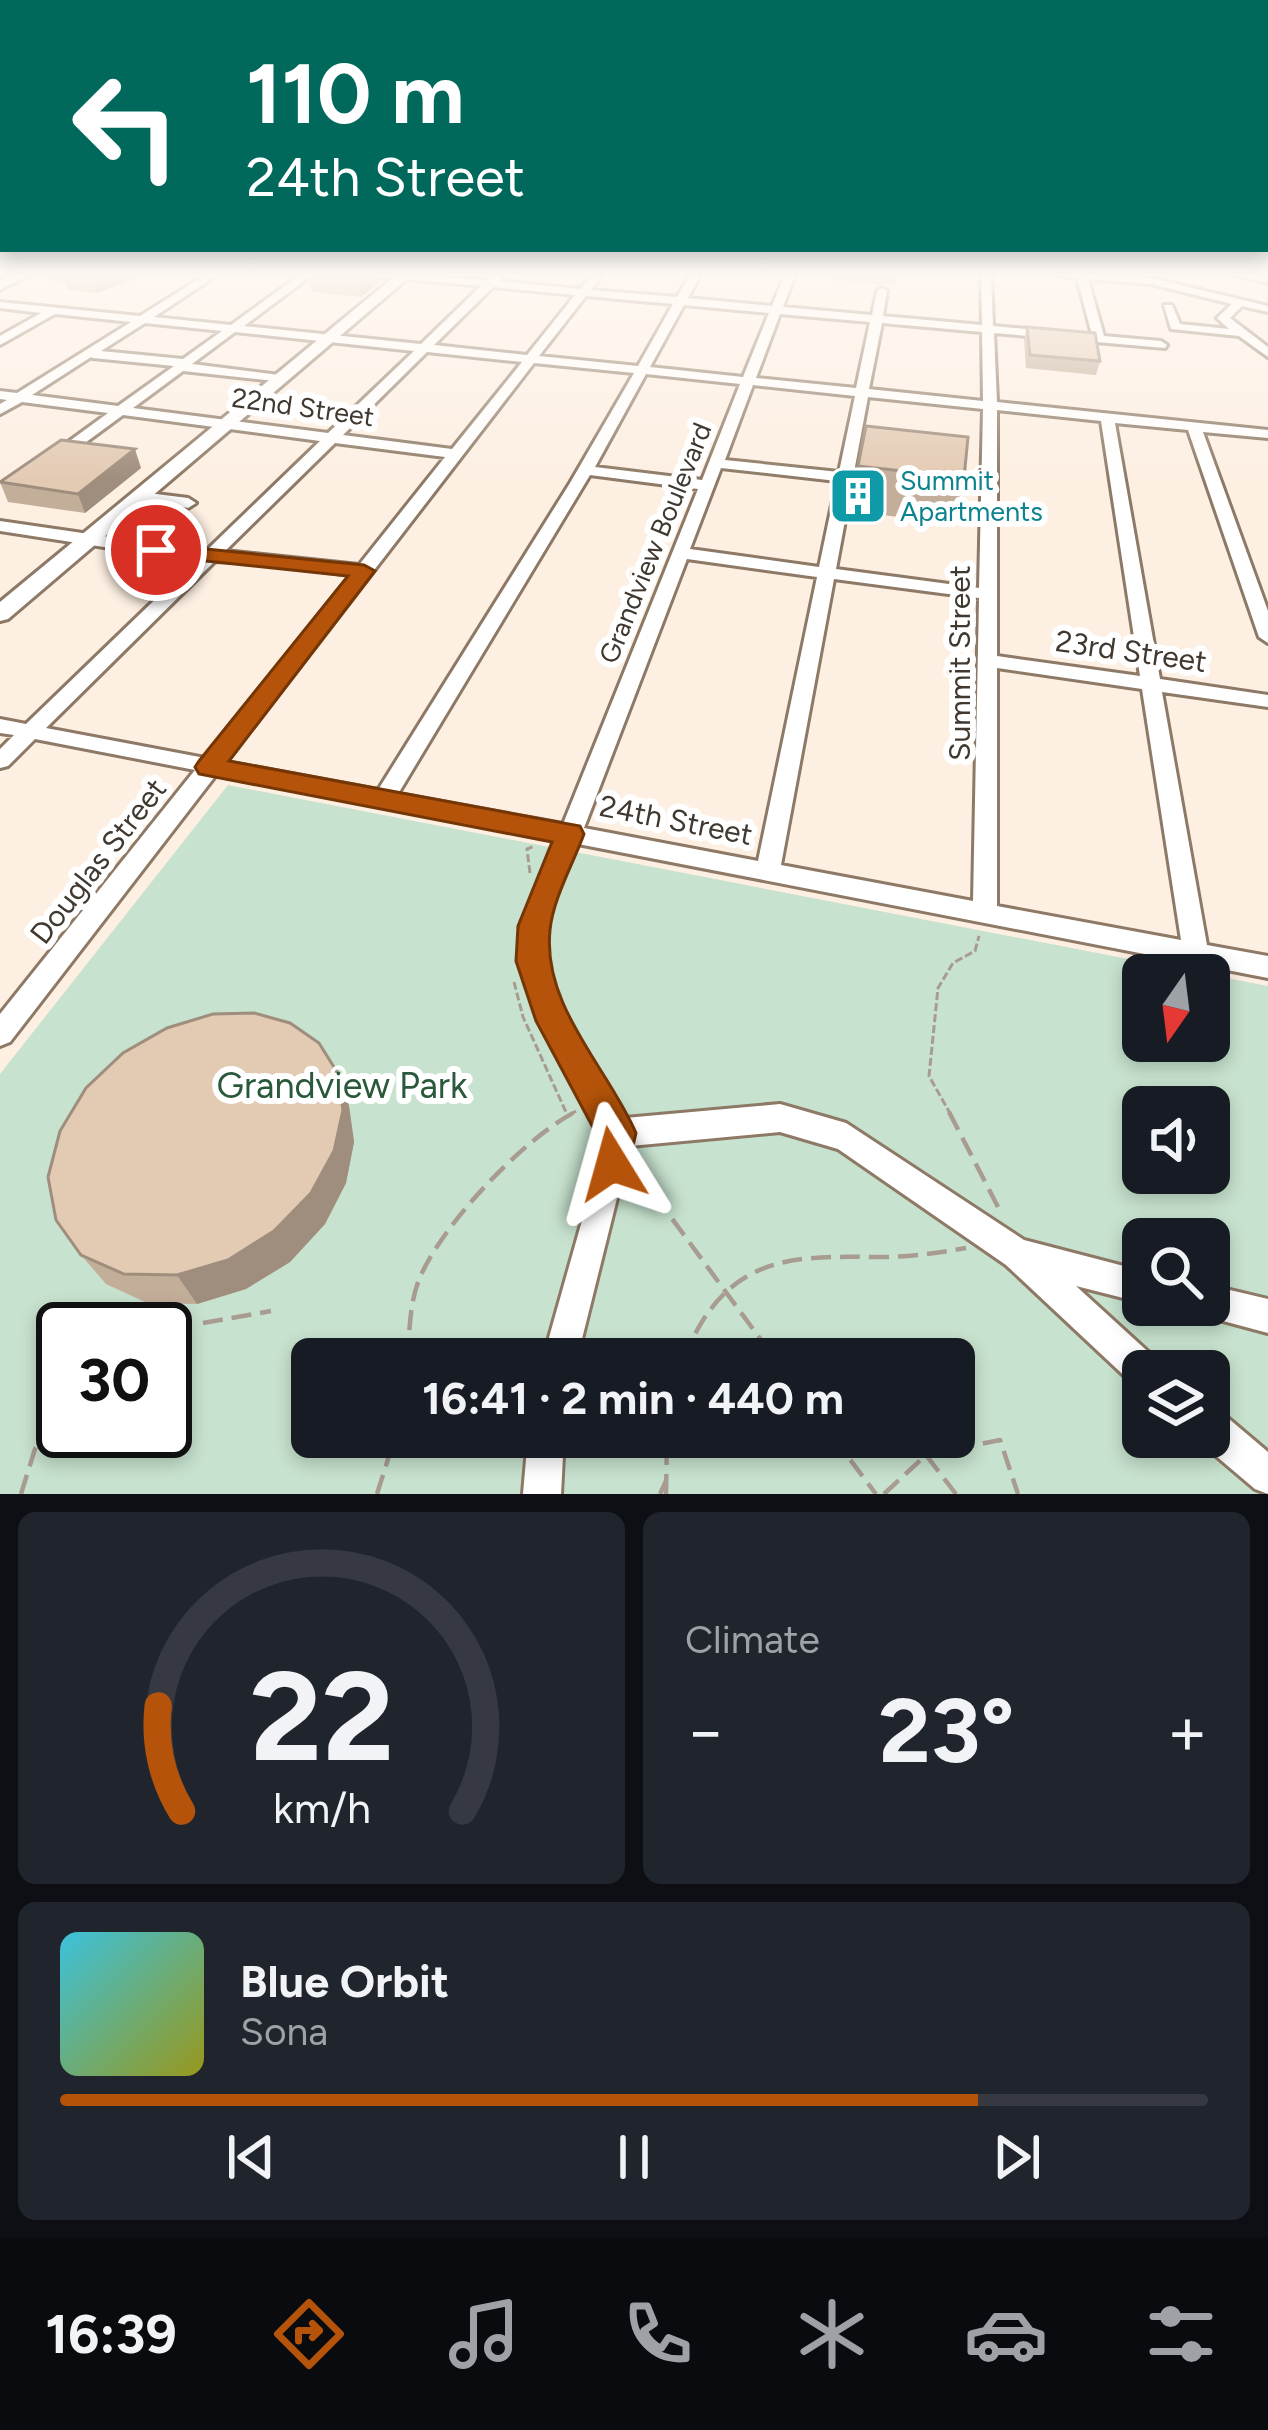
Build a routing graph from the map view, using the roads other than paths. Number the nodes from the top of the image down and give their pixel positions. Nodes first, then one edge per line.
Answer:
1 (107, 342) edge
2 (217, 342) edge
3 (324, 342) edge
4 (356, 342) edge
5 (430, 342) edge
6 (543, 342) edge
7 (655, 342) edge
8 (763, 342) edge
9 (874, 342) edge
10 (988, 342) edge
11 (1127, 342) edge
12 (1161, 345) dead end
13 (423, 348) junction
14 (88, 354) junction
15 (530, 358) junction
16 (185, 365) junction
17 (638, 369) junction
18 (279, 379) junction
19 (748, 382) junction
20 (864, 392) junction
21 (0, 395) edge
22 (20, 397) junction
23 (990, 406) junction
24 (0, 410) edge
25 (122, 410) junction
26 (1107, 418) junction
27 (225, 423) junction
28 (1194, 427) junction
29 (1268, 434) edge
30 (330, 438) junction
31 (455, 454) junction
32 (715, 463) junction
33 (585, 470) junction
34 (34, 473) edge
35 (843, 477) junction
36 (706, 485) junction
37 (140, 496) junction
38 (188, 503) dead end
39 (0, 526) edge
40 (177, 532) dead end
41 (90, 539) junction
42 (156, 550) junction
43 (680, 553) junction
44 (213, 554) junction
45 (364, 571) junction
46 (828, 573) junction
47 (986, 594) junction
48 (0, 614) edge
49 (1268, 637) edge
50 (985, 661) junction
51 (1152, 684) junction
52 (1268, 701) edge
53 (0, 726) edge
54 (28, 732) junction
55 (0, 761) edge
56 (209, 767) junction
57 (384, 799) junction
58 (569, 834) junction
59 (768, 871) junction
60 (985, 911) junction
61 (1196, 953) junction
62 (1268, 967) edge
63 (0, 1034) edge
64 (615, 1148) junction
65 (1017, 1254) junction
66 (1122, 1282) edge
67 (1230, 1307) edge
68 (1268, 1316) edge
69 (565, 1338) edge
70 (1122, 1351) edge
71 (1230, 1444) edge
72 (545, 1458) edge
73 (1268, 1476) edge
74 (542, 1494) edge

1 - 14 street
2 - 16 street
3 - 18 main road
4 - 13 street
5 - 13 street
6 - 15 street, Douglas Street
7 - 17 street
8 - 19 street, Grandview Boulevard
9 - 20 street
10 - 23 street, Summit Street
11 - 12 street
13 - 15 street
13 - 30 street
14 - 16 street
14 - 22 street
15 - 17 street
15 - 31 street, Douglas Street
16 - 18 street
16 - 25 street
17 - 19 street
17 - 33 street
18 - 27 main road
19 - 20 street
19 - 32 street, Grandview Boulevard
20 - 23 street
20 - 35 street
21 - 22 street, 22nd Street
22 - 24 street
22 - 25 street, 22nd Street
23 - 26 street
23 - 47 street, Summit Street
25 - 27 street, 22nd Street
25 - 34 street
26 - 28 street
26 - 51 street
27 - 30 street, 22nd Street
27 - 37 main road
28 - 29 street
28 - 49 street
30 - 31 street, 22nd Street
30 - 44 street
31 - 45 street, Douglas Street
32 - 35 street
32 - 36 street, Grandview Boulevard
33 - 36 street
33 - 57 street
35 - 46 street
36 - 43 street, Grandview Boulevard
37 - 38 street
37 - 41 main road
39 - 41 street
40 - 42 street
41 - 42 street
41 - 48 main road
42 - 44 street
43 - 46 street
43 - 58 street, Grandview Boulevard
44 - 45 street
44 - 54 street
45 - 56 street, Douglas Street
46 - 47 street
46 - 59 street
47 - 50 street, Summit Street
50 - 51 street, 23rd Street
50 - 60 street, Summit Street
51 - 52 street, 23rd Street
51 - 61 street
53 - 54 street, 24th Street
54 - 55 street
54 - 56 street, 24th Street
56 - 57 street, 24th Street
56 - 63 street, Douglas Street
57 - 58 street, 24th Street
58 - 59 street, 24th Street
58 - 64 street, Grandview Boulevard
59 - 60 street, 24th Street
60 - 61 street, 24th Street
61 - 62 street, 24th Street
64 - 65 street
64 - 69 street
65 - 66 street
65 - 70 street
67 - 68 street
71 - 73 street
72 - 74 street

